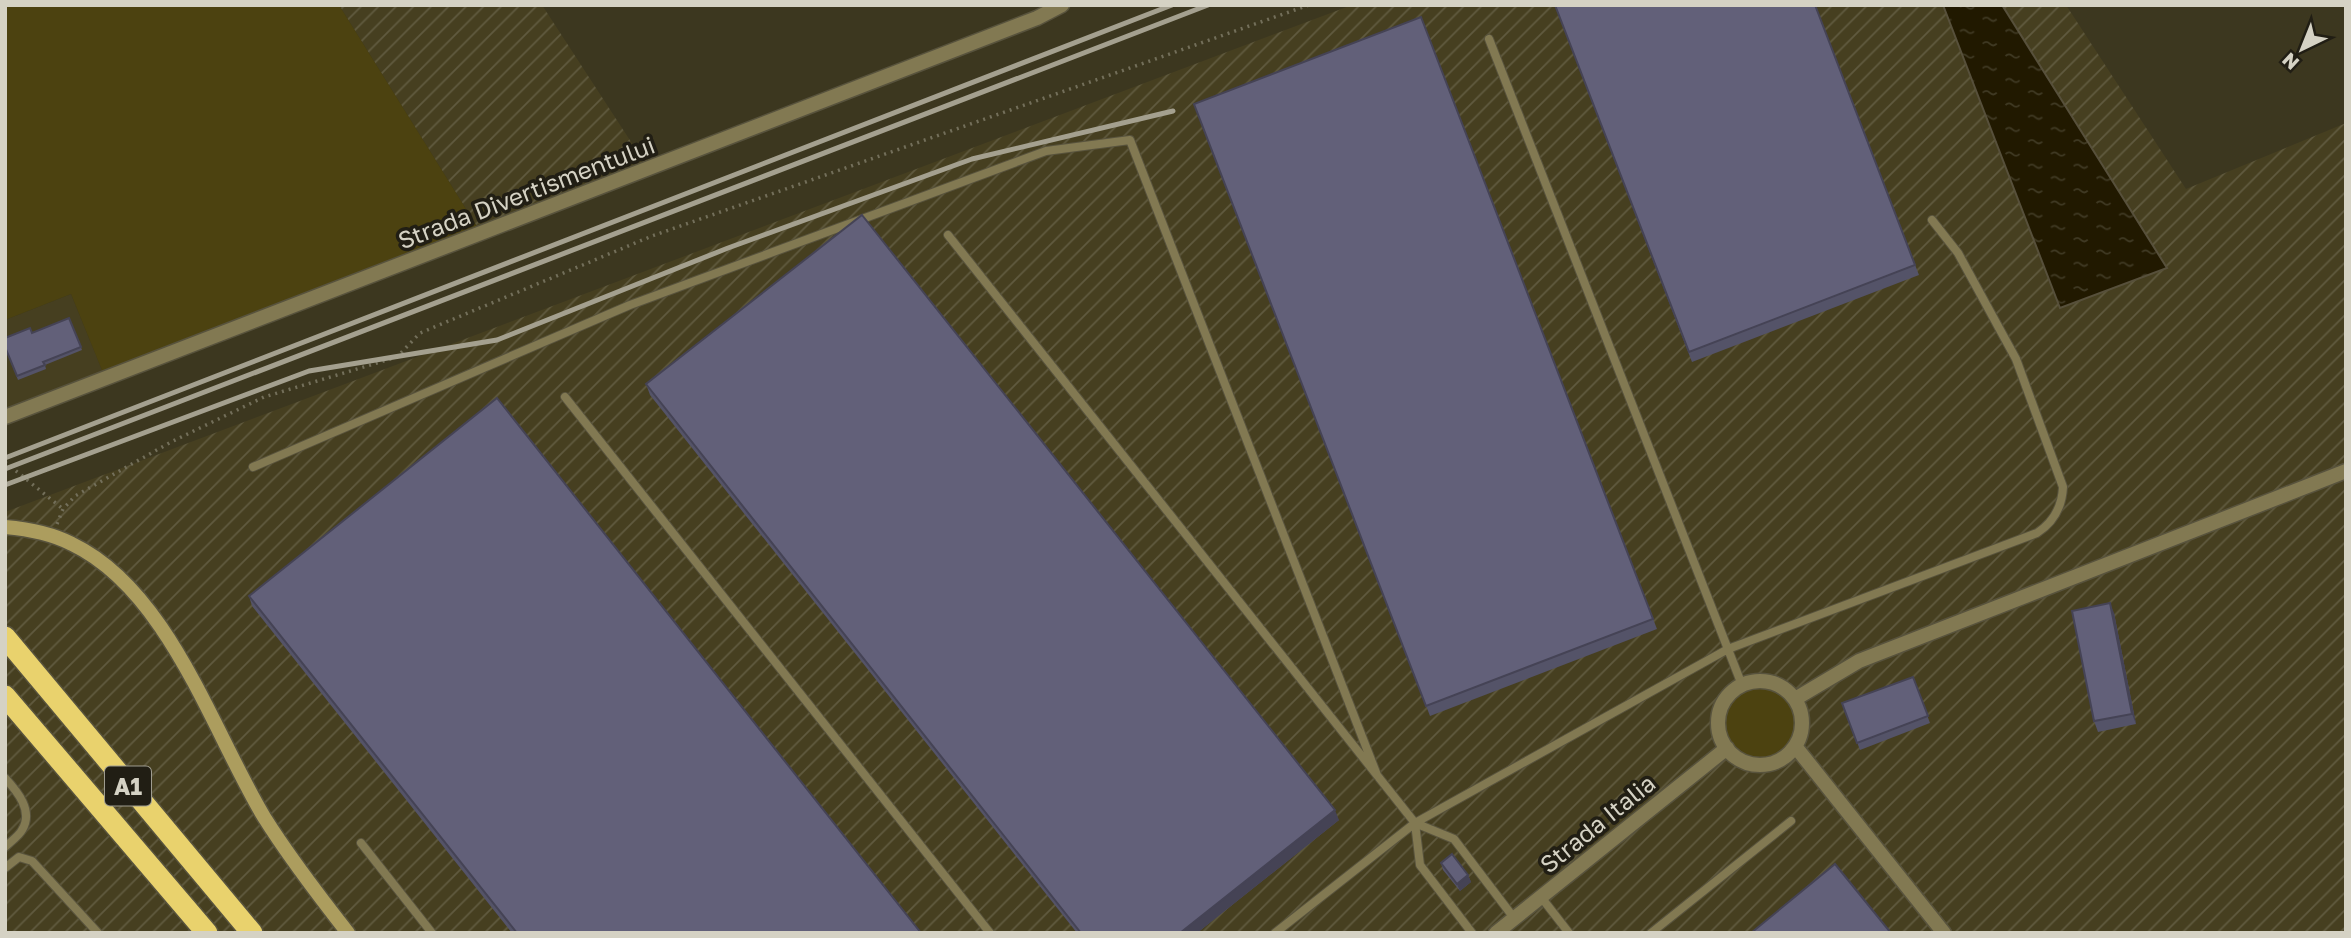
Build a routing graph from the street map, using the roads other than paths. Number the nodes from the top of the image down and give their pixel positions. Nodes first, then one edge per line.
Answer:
1 (1062, 5) edge
2 (1489, 39) dead end
3 (1932, 220) dead end
4 (948, 235) dead end
5 (565, 397) dead end
6 (5, 417) edge
7 (253, 467) dead end
8 (2346, 471) edge
9 (5, 527) edge
10 (5, 638) edge
11 (1728, 649) junction
12 (1742, 685) junction
13 (5, 695) edge
14 (1795, 699) junction
15 (1796, 746) junction
16 (1727, 748) junction
17 (1377, 775) junction
18 (5, 778) edge
19 (1791, 821) dead end
20 (1415, 823) junction
21 (114, 824) junction
22 (361, 843) dead end
23 (5, 847) edge
24 (5, 868) edge
25 (1541, 897) junction
26 (1514, 918) junction
27 (98, 933) edge
28 (191, 933) edge
29 (207, 933) edge
30 (252, 933) edge
31 (348, 933) edge
32 (432, 933) edge
33 (990, 933) edge
34 (1275, 933) edge
35 (1472, 933) edge
36 (1496, 933) edge
37 (1569, 933) edge
38 (1651, 933) edge
39 (1944, 933) edge

1 - 6 street, Strada Divertismentului
2 - 11 lane
3 - 11 lane
4 - 17 lane
5 - 33 lane
7 - 17 lane
8 - 14 street
9 - 31 main road
10 - 30 highway, A1
11 - 12 lane
11 - 20 lane
12 - 14 street
12 - 16 street
13 - 21 highway, A1
14 - 15 street
15 - 16 street
15 - 39 street
16 - 25 street, Strada Italia
17 - 20 lane
18 - 23 lane
19 - 38 lane
20 - 26 lane
20 - 34 lane
20 - 35 lane
21 - 28 highway
21 - 29 highway, A1
22 - 32 lane
24 - 27 lane
25 - 26 street, Strada Italia
25 - 37 lane
26 - 36 street, Strada Italia

